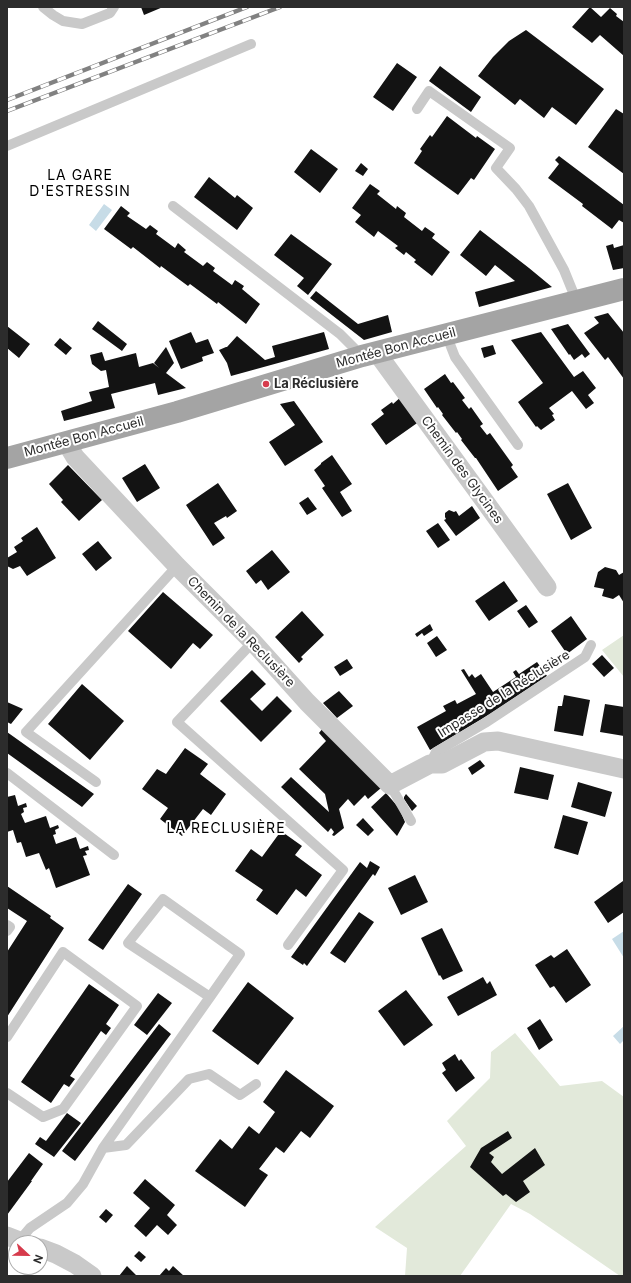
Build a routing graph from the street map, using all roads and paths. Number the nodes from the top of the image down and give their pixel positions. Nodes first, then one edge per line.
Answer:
1 (43, 7) edge
2 (114, 7) edge
3 (252, 44) dead end
4 (417, 109) dead end
5 (7, 146) edge
6 (172, 206) dead end
7 (624, 288) edge
8 (577, 302) junction
9 (446, 334) junction
10 (369, 354) junction
11 (66, 442) junction
12 (518, 445) dead end
13 (7, 458) edge
14 (177, 566) junction
15 (547, 586) dead end
16 (253, 642) junction
17 (591, 645) dead end
18 (430, 764) junction
19 (624, 769) edge
20 (7, 773) edge
21 (96, 782) dead end
22 (390, 785) junction
23 (412, 821) dead end
24 (114, 855) dead end
25 (7, 925) edge
26 (7, 931) edge
27 (288, 945) dead end
28 (210, 997) junction
29 (7, 1037) edge
30 (256, 1084) dead end
31 (7, 1093) edge
32 (103, 1148) junction
33 (22, 1235) edge
34 (48, 1251) edge
35 (92, 1276) edge

1 - 2 lane
3 - 5 lane
4 - 8 lane
6 - 10 lane
7 - 8 main road, Montée Bon Accueil
8 - 9 main road, Montée Bon Accueil
9 - 10 main road, Montée Bon Accueil
9 - 12 lane
10 - 11 main road, Montée Bon Accueil
10 - 15 street, Chemin des Glycines
11 - 13 main road, Montée Bon Accueil
11 - 14 street, Chemin de la Reclusière
14 - 16 street, Chemin de la Reclusière
14 - 21 lane
16 - 22 street, Chemin de la Reclusière
16 - 27 lane
17 - 18 lane, Impasse de la Réclusière
18 - 19 street
18 - 22 street
20 - 24 lane
22 - 23 lane
25 - 26 lane
28 - 28 lane
28 - 32 lane
29 - 31 lane
30 - 32 lane
32 - 33 lane
34 - 35 street

